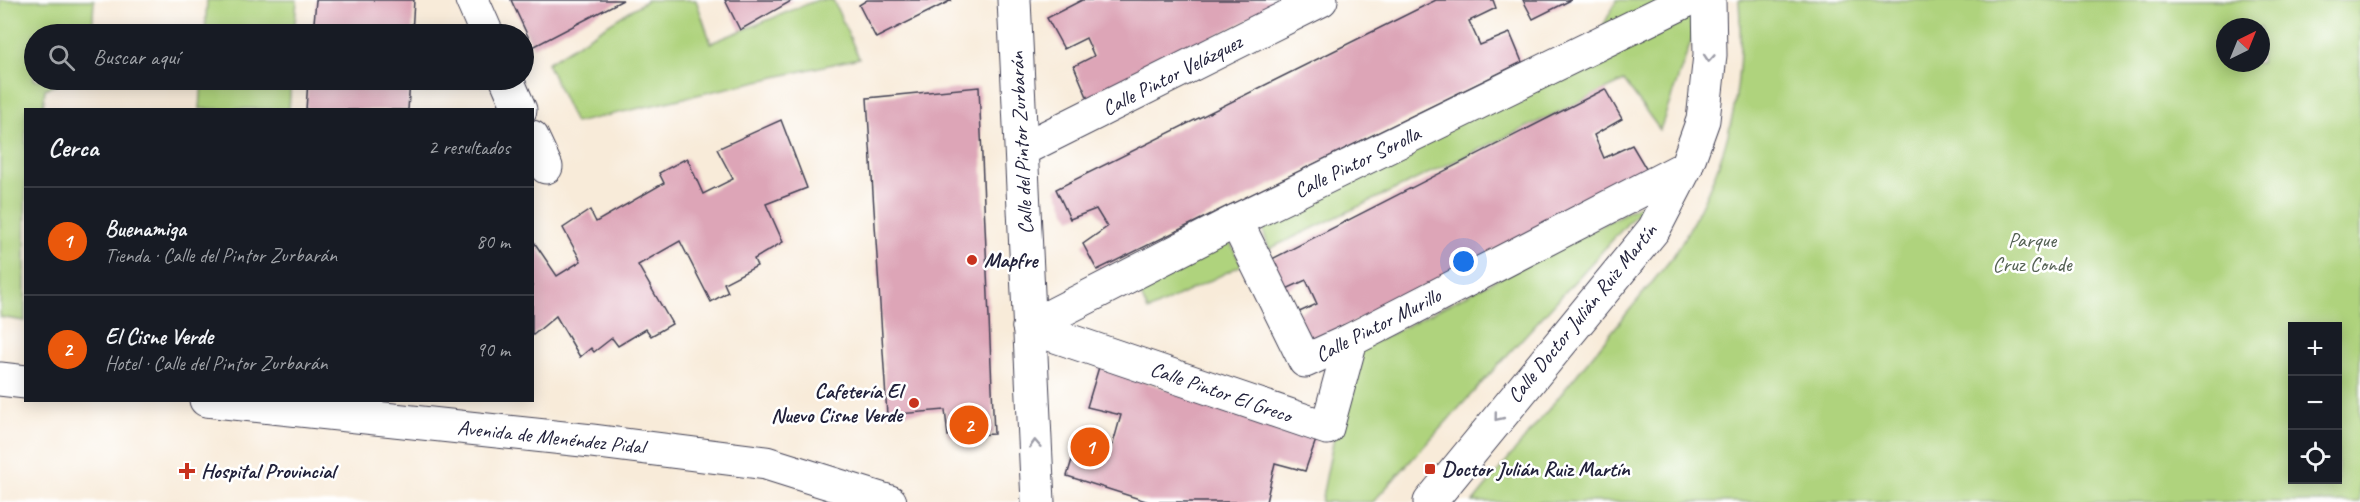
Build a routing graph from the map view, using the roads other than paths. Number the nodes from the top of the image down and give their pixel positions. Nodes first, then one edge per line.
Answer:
1 (472, 0) edge
2 (1014, 0) edge
3 (1321, 0) edge
4 (1688, 0) edge
5 (1709, 0) edge
6 (483, 24) edge
7 (511, 90) edge
8 (519, 108) edge
9 (534, 141) edge
10 (1023, 149) junction
11 (546, 167) dead end
12 (1686, 167) junction
13 (1236, 221) junction
14 (1029, 327) junction
15 (1351, 340) junction
16 (0, 379) edge
17 (24, 382) edge
18 (225, 402) edge
19 (890, 502) edge
20 (1038, 502) edge
21 (1430, 502) edge

1 - 6 street
2 - 10 street, Calle del Pintor Zurbarán
3 - 10 street, Calle Pintor Velázquez
4 - 13 street, Calle Pintor Sorolla
5 -> 12 street, Calle Doctor Julián Ruiz Martín
7 - 8 street
9 - 11 street
10 - 14 street, Calle del Pintor Zurbarán
12 - 15 street, Calle Pintor Murillo
12 -> 21 street, Calle Doctor Julián Ruiz Martín
13 - 14 street, Calle Pintor Sorolla
13 - 15 street, Calle Pintor Murillo
14 - 15 street, Calle Pintor El Greco
20 -> 14 street, Calle del Pintor Zurbarán
16 - 17 street
18 - 19 street, Avenida de Menéndez Pidal

